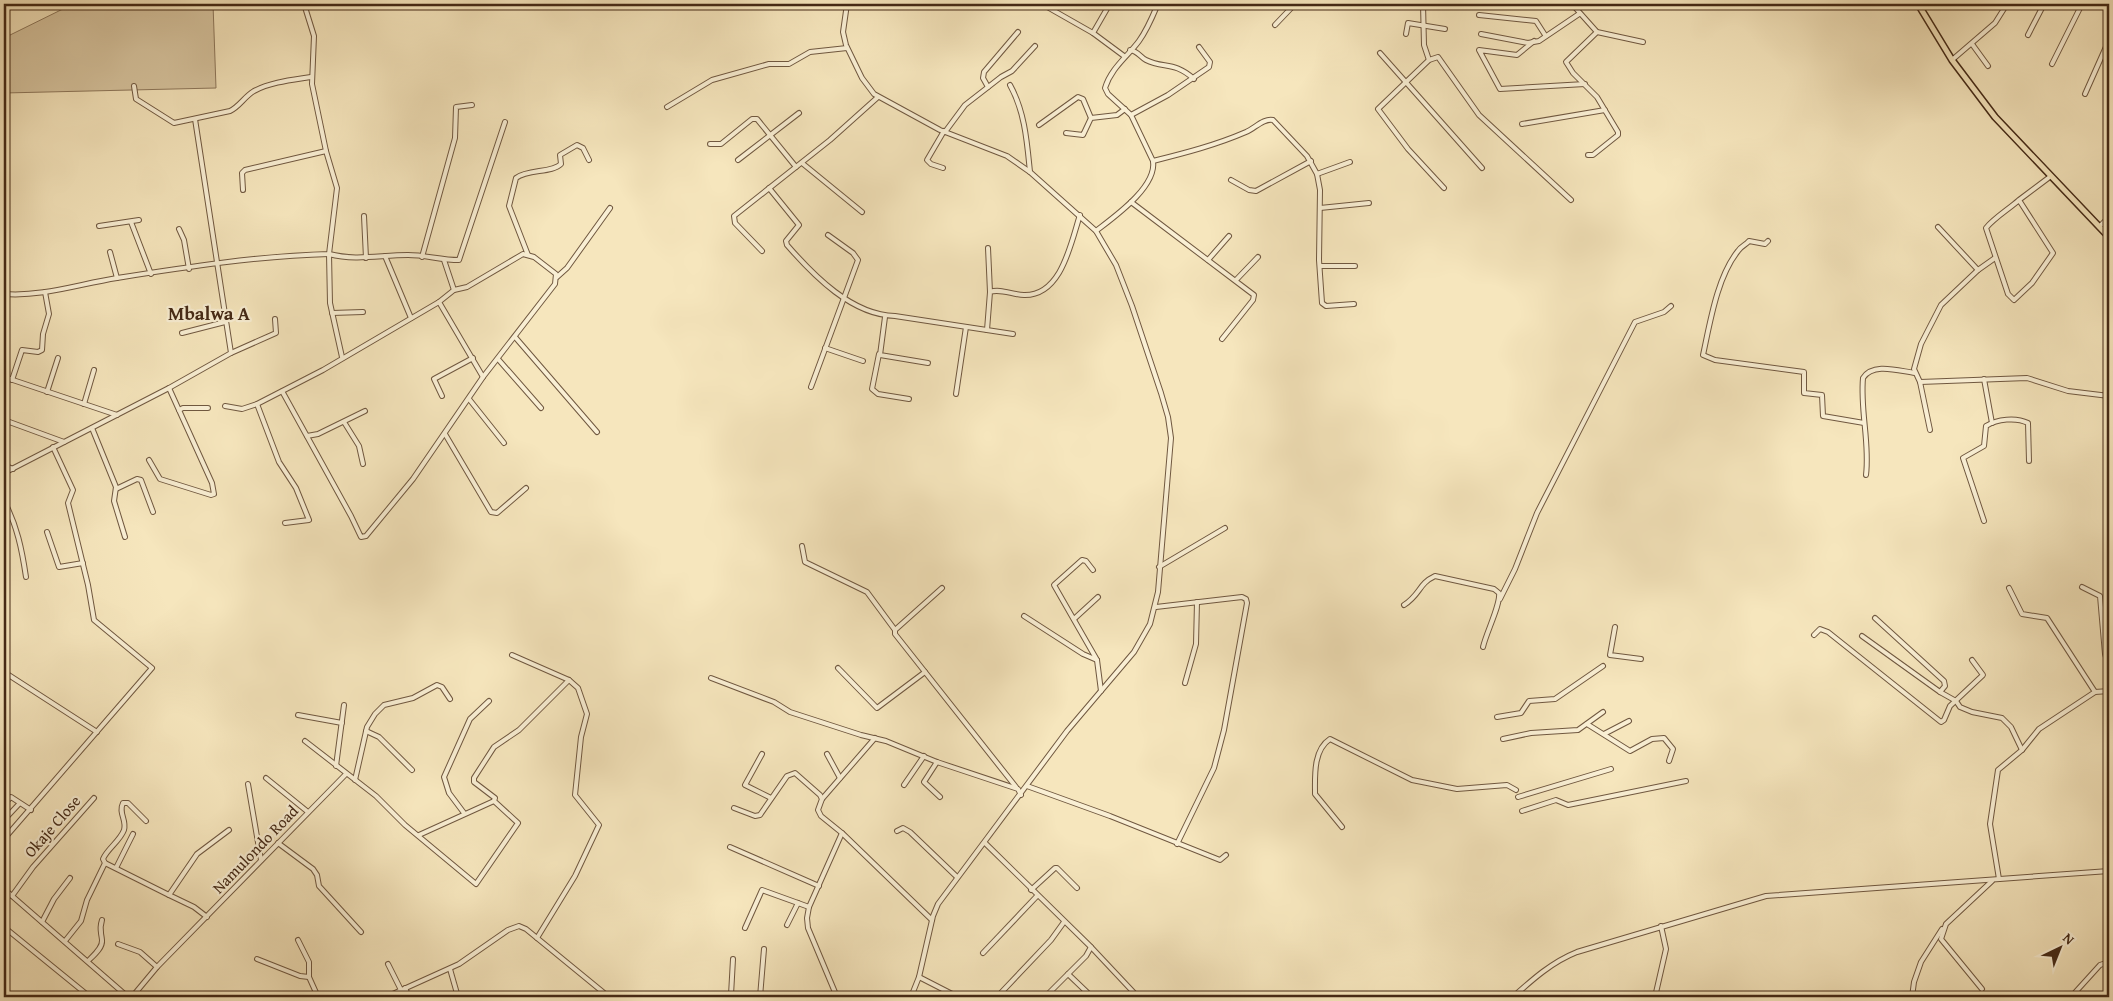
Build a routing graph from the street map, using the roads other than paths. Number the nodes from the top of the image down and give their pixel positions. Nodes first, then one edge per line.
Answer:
1 (304, 4) edge
2 (836, 4) edge
3 (1042, 4) edge
4 (1108, 4) edge
5 (1295, 4) edge
6 (1335, 4) edge
7 (1343, 4) edge
8 (1423, 4) edge
9 (1572, 4) edge
10 (1918, 4) edge
11 (2007, 4) edge
12 (2044, 4) edge
13 (2082, 4) edge
14 (846, 5) edge
15 (1157, 6) dead end
16 (1579, 14) junction
17 (1479, 15) dead end
18 (1423, 24) junction
19 (1275, 25) dead end
20 (1445, 29) dead end
21 (1018, 32) dead end
22 (1597, 32) junction
23 (1093, 33) junction
24 (1406, 34) dead end
25 (1481, 34) dead end
26 (1545, 35) junction
27 (2028, 35) dead end
28 (2109, 40) edge
29 (1534, 41) junction
30 (1643, 42) dead end
31 (1972, 44) junction
32 (1035, 46) dead end
33 (1199, 47) dead end
34 (847, 48) junction
35 (1130, 50) junction
36 (1380, 53) dead end
37 (1124, 56) junction
38 (1429, 60) junction
39 (1952, 60) junction
40 (2052, 64) dead end
41 (1988, 66) dead end
42 (311, 77) junction
43 (1194, 79) junction
44 (1406, 81) junction
45 (1584, 84) junction
46 (1010, 85) dead end
47 (134, 86) dead end
48 (988, 87) junction
49 (2085, 94) dead end
50 (878, 97) junction
51 (472, 105) dead end
52 (667, 106) dead end
53 (1125, 109) junction
54 (1604, 110) junction
55 (799, 113) dead end
56 (1131, 115) junction
57 (1091, 118) junction
58 (195, 119) junction
59 (505, 122) dead end
60 (1522, 124) dead end
61 (1039, 125) dead end
62 (945, 132) junction
63 (1066, 133) dead end
64 (771, 135) junction
65 (710, 144) dead end
66 (326, 150) junction
67 (1588, 156) dead end
68 (589, 160) dead end
69 (738, 160) dead end
70 (1153, 161) junction
71 (1311, 161) junction
72 (802, 162) junction
73 (1350, 162) dead end
74 (796, 167) junction
75 (943, 168) dead end
76 (1482, 168) dead end
77 (1030, 172) junction
78 (1317, 174) junction
79 (2051, 176) junction
80 (1232, 180) dead end
81 (769, 188) junction
82 (1444, 188) dead end
83 (242, 190) dead end
84 (1571, 200) dead end
85 (2019, 200) junction
86 (1131, 202) junction
87 (1369, 203) dead end
88 (610, 208) dead end
89 (1320, 208) junction
90 (862, 212) dead end
91 (1080, 215) junction
92 (364, 216) dead end
93 (2109, 216) edge
94 (139, 220) dead end
95 (132, 222) junction
96 (99, 226) dead end
97 (2100, 226) junction
98 (1938, 227) dead end
99 (179, 229) dead end
100 (1096, 231) junction
101 (828, 236) dead end
102 (1229, 236) dead end
103 (2109, 237) edge
104 (1768, 241) dead end
105 (988, 248) dead end
106 (762, 251) dead end
107 (110, 252) dead end
108 (329, 254) junction
109 (528, 255) junction
110 (385, 256) junction
111 (422, 257) junction
112 (1258, 257) dead end
113 (366, 258) junction
114 (1995, 258) junction
115 (444, 260) junction
116 (1208, 260) junction
117 (217, 264) junction
118 (1320, 266) junction
119 (1355, 266) dead end
120 (189, 269) junction
121 (1978, 270) junction
122 (151, 274) junction
123 (557, 277) junction
124 (117, 278) junction
125 (1236, 280) junction
126 (454, 290) junction
127 (45, 292) junction
128 (990, 292) junction
129 (4, 294) edge
130 (843, 298) junction
131 (439, 302) junction
132 (1354, 304) dead end
133 (1671, 306) dead end
134 (364, 312) dead end
135 (332, 313) junction
136 (885, 316) junction
137 (274, 318) dead end
138 (411, 318) junction
139 (225, 322) junction
140 (966, 327) junction
141 (987, 330) junction
142 (182, 333) dead end
143 (1013, 334) dead end
144 (514, 338) junction
145 (1222, 338) dead end
146 (825, 348) junction
147 (231, 353) junction
148 (879, 354) junction
149 (342, 357) junction
150 (58, 358) dead end
151 (473, 358) junction
152 (498, 359) junction
153 (863, 361) dead end
154 (928, 363) dead end
155 (94, 370) dead end
156 (1915, 373) junction
157 (4, 377) edge
158 (483, 377) junction
159 (1984, 379) junction
160 (12, 380) junction
161 (1920, 382) junction
162 (810, 387) dead end
163 (169, 388) junction
164 (282, 391) junction
165 (48, 392) junction
166 (956, 394) dead end
167 (442, 396) dead end
168 (2109, 396) edge
169 (468, 399) junction
170 (909, 399) dead end
171 (84, 404) junction
172 (257, 404) junction
173 (225, 406) dead end
174 (208, 408) dead end
175 (541, 408) dead end
176 (179, 410) junction
177 (365, 411) dead end
178 (117, 415) junction
179 (4, 420) edge
180 (344, 422) junction
181 (1992, 423) junction
182 (1864, 424) junction
183 (92, 428) junction
184 (1930, 430) dead end
185 (596, 432) dead end
186 (445, 434) junction
187 (307, 436) junction
188 (64, 442) junction
189 (504, 443) dead end
190 (53, 448) junction
191 (149, 460) dead end
192 (2029, 461) dead end
193 (363, 464) dead end
194 (4, 465) edge
195 (13, 468) junction
196 (4, 473) edge
197 (1866, 475) dead end
198 (526, 488) dead end
199 (116, 489) junction
200 (4, 501) edge
201 (153, 512) dead end
202 (285, 522) dead end
203 (1984, 522) dead end
204 (1225, 528) dead end
205 (47, 532) dead end
206 (125, 537) dead end
207 (802, 546) dead end
208 (83, 563) junction
209 (1160, 568) junction
210 (1093, 570) dead end
211 (26, 577) dead end
212 (2082, 586) dead end
213 (942, 588) dead end
214 (2008, 588) dead end
215 (1098, 596) dead end
216 (1500, 598) junction
217 (1197, 602) junction
218 (1404, 605) dead end
219 (1156, 607) junction
220 (1024, 616) dead end
221 (1875, 618) dead end
222 (1074, 619) junction
223 (1615, 627) dead end
224 (895, 630) junction
225 (1814, 636) dead end
226 (1862, 636) dead end
227 (1483, 647) dead end
228 (512, 655) dead end
229 (1641, 658) dead end
230 (1097, 660) junction
231 (1972, 660) dead end
232 (1603, 666) dead end
233 (838, 668) dead end
234 (2109, 668) edge
235 (4, 672) edge
236 (925, 672) junction
237 (711, 678) dead end
238 (569, 680) junction
239 (1185, 683) dead end
240 (1101, 691) junction
241 (2109, 691) edge
242 (1940, 692) junction
243 (2095, 692) junction
244 (450, 699) dead end
245 (489, 701) dead end
246 (1956, 701) junction
247 (344, 705) dead end
248 (1603, 712) dead end
249 (298, 715) dead end
250 (1497, 717) dead end
251 (1629, 721) dead end
252 (342, 723) junction
253 (1587, 724) junction
254 (366, 731) junction
255 (97, 732) junction
256 (1604, 734) junction
257 (875, 738) junction
258 (1503, 739) dead end
259 (305, 741) dead end
260 (2022, 750) junction
261 (762, 754) dead end
262 (827, 754) dead end
263 (924, 756) junction
264 (1669, 761) dead end
265 (937, 762) junction
266 (336, 766) junction
267 (1611, 768) dead end
268 (412, 770) dead end
269 (346, 774) junction
270 (266, 778) dead end
271 (840, 778) junction
272 (355, 780) junction
273 (1686, 780) dead end
274 (248, 784) dead end
275 (904, 785) dead end
276 (1027, 786) junction
277 (1018, 789) junction
278 (1516, 790) dead end
279 (1021, 795) junction
280 (940, 797) dead end
281 (1518, 797) dead end
282 (94, 798) dead end
283 (771, 798) junction
284 (822, 799) junction
285 (494, 802) junction
286 (4, 804) edge
287 (19, 804) junction
288 (734, 808) dead end
289 (30, 810) junction
290 (1522, 811) dead end
291 (308, 812) junction
292 (464, 813) junction
293 (4, 820) edge
294 (146, 821) dead end
295 (1342, 827) dead end
296 (229, 830) dead end
297 (897, 831) dead end
298 (842, 833) junction
299 (133, 834) dead end
300 (419, 835) junction
301 (4, 839) edge
302 (278, 843) junction
303 (985, 843) junction
304 (1177, 844) junction
305 (730, 848) dead end
306 (1226, 855) dead end
307 (261, 860) junction
308 (105, 863) junction
309 (116, 868) junction
310 (2109, 871) edge
311 (957, 877) junction
312 (70, 878) dead end
313 (1999, 879) junction
314 (1992, 881) junction
315 (819, 886) junction
316 (1077, 888) dead end
317 (4, 889) edge
318 (1031, 890) junction
319 (169, 895) junction
320 (12, 896) junction
321 (1037, 896) junction
322 (798, 903) junction
323 (809, 907) junction
324 (207, 917) junction
325 (102, 920) dead end
326 (932, 920) junction
327 (42, 922) junction
328 (1064, 922) junction
329 (786, 925) dead end
330 (1661, 926) junction
331 (4, 927) edge
332 (745, 928) dead end
333 (1943, 928) junction
334 (361, 932) dead end
335 (538, 938) junction
336 (298, 940) dead end
337 (65, 941) junction
338 (118, 944) dead end
339 (1091, 947) junction
340 (764, 950) dead end
341 (983, 953) dead end
342 (257, 959) dead end
343 (734, 959) dead end
344 (88, 962) junction
345 (2109, 962) edge
346 (388, 964) dead end
347 (157, 967) junction
348 (450, 969) junction
349 (1068, 974) junction
350 (308, 977) junction
351 (919, 977) junction
352 (403, 989) junction
353 (1982, 989) dead end
354 (90, 997) edge
355 (128, 997) edge
356 (132, 997) edge
357 (318, 997) edge
358 (386, 997) edge
359 (409, 997) edge
360 (458, 997) edge
361 (609, 997) edge
362 (735, 997) edge
363 (760, 997) edge
364 (837, 997) edge
365 (911, 997) edge
366 (958, 997) edge
367 (997, 997) edge
368 (1049, 997) edge
369 (1092, 997) edge
370 (1138, 997) edge
371 (1513, 997) edge
372 (1655, 997) edge
373 (1912, 997) edge
374 (2071, 997) edge

1 - 42 street
2 - 14 street
3 - 23 street
4 - 23 street
5 - 19 street
6 - 7 street
8 - 18 street
9 - 16 street
10 - 39 main road
11 - 31 street
12 - 27 street
13 - 40 street
14 - 34 street
15 - 35 street
16 - 22 street
16 - 26 street
17 - 26 street
18 - 20 street
18 - 24 street
18 - 38 street
21 - 48 street
22 - 30 street
22 - 45 street
23 - 37 street
25 - 29 street
26 - 29 street
28 - 49 street
29 - 45 street
31 - 39 street
31 - 41 street
32 - 48 street
33 - 43 street
34 - 50 street
34 - 52 street
35 - 37 street
35 - 43 street
36 - 44 street
37 - 53 street
38 - 44 street
38 - 84 street
39 - 79 main road
42 - 58 street
42 - 66 street
43 - 56 street
44 - 76 street
44 - 82 street
45 - 54 street
46 - 77 street
47 - 58 street
48 - 62 street
50 - 62 street
50 - 72 street
51 - 111 street
53 - 56 street
53 - 57 street
54 - 60 street
54 - 67 street
55 - 64 street
56 - 70 street
57 - 61 street
57 - 63 street
58 - 117 street
59 - 115 street
62 - 75 street
62 - 77 street
64 - 65 street
64 - 69 street
64 - 74 street
66 - 83 street
66 - 108 street
68 - 109 street
70 - 71 street
70 - 86 street
71 - 78 street
71 - 80 street
72 - 74 street
72 - 90 street
73 - 78 street
74 - 81 street
77 - 91 street
78 - 89 street
79 - 85 street
79 - 97 main road
81 - 106 street
81 - 130 street
85 - 114 street
85 - 114 street
86 - 100 street
86 - 116 street
87 - 89 street
88 - 123 street
89 - 118 street
91 - 100 street
91 - 128 street
92 - 113 street
93 - 97 street
94 - 95 street
95 - 96 street
95 - 122 street
97 - 103 main road
98 - 121 street
99 - 120 street
100 - 209 street
101 - 130 street
102 - 116 street
104 - 182 street
105 - 128 street
107 - 124 street
108 - 113 street
108 - 117 street
108 - 135 street
109 - 123 street
109 - 126 street
110 - 111 street
110 - 113 street
110 - 138 street
111 - 115 street
112 - 125 street
114 - 121 street
115 - 126 street
116 - 125 street
117 - 120 street
117 - 139 street
118 - 119 street
118 - 132 street
120 - 122 street
121 - 156 street
122 - 124 street
123 - 144 street
124 - 127 street
125 - 145 street
126 - 131 street
127 - 129 street
127 - 160 street
128 - 141 street
130 - 136 street
130 - 146 street
131 - 138 street
131 - 151 street
133 - 216 street
134 - 135 street
135 - 149 street
136 - 140 street
136 - 148 street
137 - 147 street
138 - 149 street
139 - 142 street
139 - 147 street
140 - 141 street
140 - 166 street
141 - 143 street
144 - 152 street
144 - 185 street
146 - 153 street
146 - 162 street
147 - 163 street
148 - 154 street
148 - 170 street
149 - 164 street
150 - 165 street
151 - 158 street
151 - 167 street
152 - 158 street
152 - 175 street
155 - 171 street
156 - 161 street
156 - 182 street
157 - 160 street
158 - 169 street
159 - 161 street
159 - 168 street
159 - 181 street
160 - 165 street
161 - 184 street
163 - 176 street
163 - 178 street
164 - 172 street
164 - 187 street
165 - 171 street
169 - 186 street
169 - 189 street
171 - 178 street
172 - 173 street
172 - 202 street
174 - 176 street
176 - 191 street
177 - 180 street
178 - 183 street
179 - 188 street
180 - 187 street
180 - 193 street
181 - 192 street
181 - 203 street
182 - 197 street
183 - 188 street
183 - 199 street
186 - 187 street
186 - 198 street
188 - 190 street
190 - 195 street
190 - 208 street
194 - 195 street
195 - 196 street
199 - 201 street
199 - 206 street
200 - 211 street
204 - 209 street
205 - 208 street
207 - 224 street
208 - 255 street
209 - 219 street
210 - 222 street
212 - 234 street
213 - 224 street
214 - 243 street
215 - 222 street
216 - 218 street
216 - 227 street
217 - 219 street
217 - 239 street
217 - 304 street
219 - 240 street
220 - 230 street
221 - 242 street
222 - 230 street
223 - 229 street
224 - 236 street
225 - 246 street
226 - 242 street
228 - 238 street
230 - 240 street
231 - 246 street
232 - 250 street
233 - 236 street
235 - 255 street
236 - 277 street
237 - 257 street
238 - 285 street
238 - 335 street
240 - 276 street
241 - 243 street
242 - 246 street
243 - 260 street
244 - 254 street
245 - 292 street
246 - 260 street
247 - 252 street
248 - 253 street
249 - 252 street
251 - 256 street
252 - 266 street
253 - 256 street
253 - 258 street
254 - 268 street
254 - 272 street
255 - 289 street
256 - 264 street
257 - 263 street
257 - 271 street
259 - 266 street
260 - 313 street
261 - 283 street
262 - 271 street
263 - 265 street
263 - 275 street
265 - 277 street
265 - 280 street
266 - 269 street
267 - 281 street
269 - 272 street
269 - 291 street, Namulondo Road
270 - 291 street
271 - 284 street
272 - 300 street
273 - 290 street
274 - 307 street
276 - 279 street
276 - 304 street
277 - 279 street
278 - 295 street
279 - 303 street
282 - 320 street, Okaje Close
283 - 284 street
283 - 288 street
284 - 298 street
285 - 292 street
285 - 300 street
286 - 287 street
287 - 289 street
287 - 293 street
289 - 301 street
291 - 302 street, Namulondo Road
292 - 300 street
294 - 308 street
296 - 319 street
297 - 311 street
298 - 315 street
298 - 326 street
299 - 309 street
302 - 307 street, Namulondo Road
302 - 334 street
303 - 311 street
303 - 318 street
304 - 306 street
305 - 315 street
307 - 324 street, Namulondo Road
308 - 309 street
308 - 337 street
309 - 319 street
310 - 313 street
311 - 326 street
312 - 327 street
313 - 314 street
314 - 330 street
314 - 333 street
315 - 323 street
316 - 318 street
317 - 320 street
318 - 321 street
319 - 324 street
320 - 327 street
321 - 328 street
321 - 341 street
322 - 323 street
322 - 329 street
322 - 332 street
323 - 364 street
324 - 347 street, Namulondo Road
325 - 344 street
326 - 351 street
327 - 337 street
328 - 339 street
328 - 367 street
330 - 371 street
330 - 372 street
331 - 354 street
333 - 353 street
333 - 373 street
335 - 348 street
335 - 361 street
336 - 350 street
337 - 344 street
338 - 347 street
339 - 349 street
339 - 370 street
340 - 363 street
342 - 350 street
343 - 362 street
344 - 355 street
345 - 374 street
346 - 352 street
347 - 356 street, Namulondo Road
348 - 352 street
348 - 360 street
349 - 368 street
349 - 369 street
350 - 357 street
351 - 365 street
351 - 366 street
352 - 358 street
352 - 359 street

